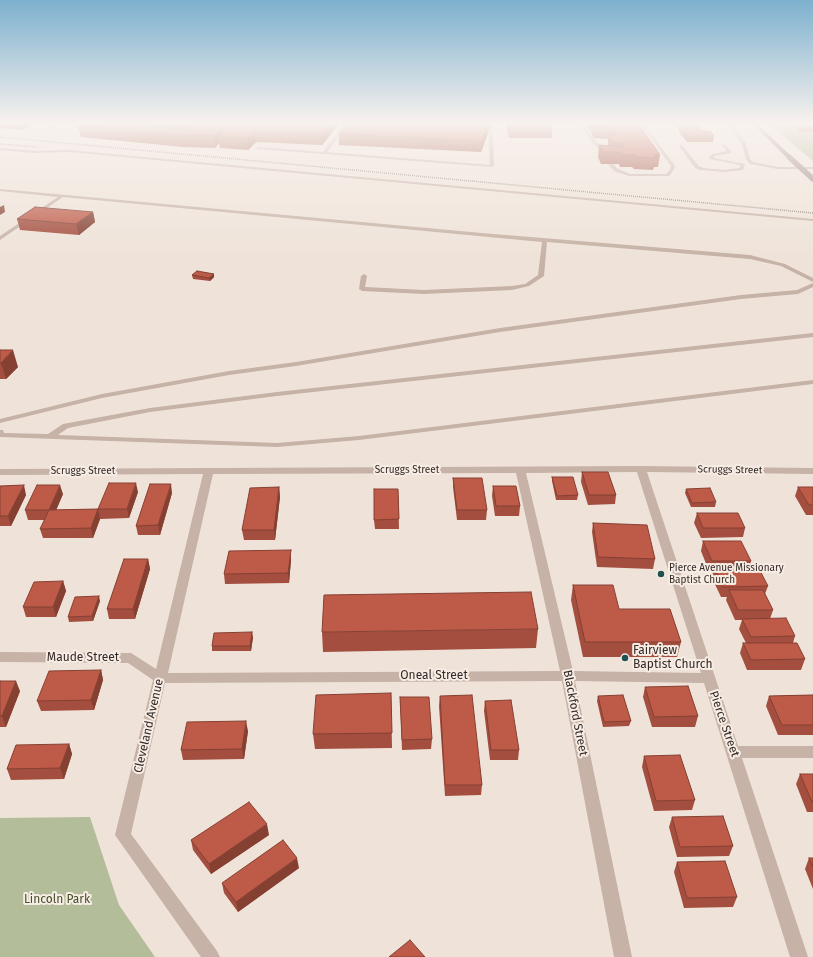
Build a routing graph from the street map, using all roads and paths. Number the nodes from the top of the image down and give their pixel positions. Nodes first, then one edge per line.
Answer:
1 (239, 167) edge
2 (613, 167) edge
3 (674, 167) edge
4 (697, 167) edge
5 (743, 167) edge
6 (771, 167) edge
7 (800, 167) edge
8 (813, 168) edge
9 (813, 179) edge
10 (0, 190) edge
11 (62, 196) junction
12 (813, 220) edge
13 (0, 233) edge
14 (7, 234) junction
15 (0, 238) edge
16 (545, 240) junction
17 (364, 276) dead end
18 (813, 280) edge
19 (813, 285) edge
20 (813, 335) edge
21 (813, 382) edge
22 (0, 421) edge
23 (0, 432) edge
24 (51, 436) junction
25 (641, 469) junction
26 (520, 470) junction
27 (209, 471) junction
28 (813, 471) edge
29 (0, 472) edge
30 (0, 657) edge
31 (568, 676) junction
32 (160, 678) junction
33 (707, 678) junction
34 (734, 752) junction
35 (813, 752) edge
36 (211, 957) edge
37 (623, 957) edge
38 (799, 957) edge

1 - 12 lane
2 - 3 lane
4 - 5 lane
6 - 8 lane
7 - 9 main road, bridge
10 - 11 lane
11 - 14 lane
11 - 16 lane
13 - 14 lane
14 - 15 lane
16 - 17 lane
16 - 18 lane
19 - 22 lane
20 - 24 lane
21 - 24 lane
23 - 24 lane
25 - 26 street, Scruggs Street
25 - 28 street, Scruggs Street
25 - 33 street, Pierce Street
26 - 27 street, Scruggs Street
26 - 31 street, Blackford Street
27 - 29 street, Scruggs Street
27 - 32 street, Cleveland Avenue
30 - 32 street, Maude Street
31 - 32 street, Oneal Street
31 - 33 street, Oneal Street
31 - 37 street, Blackford Street
32 - 36 street, Cleveland Avenue
33 - 34 street, Pierce Street
34 - 35 street
34 - 38 street, Pierce Street

